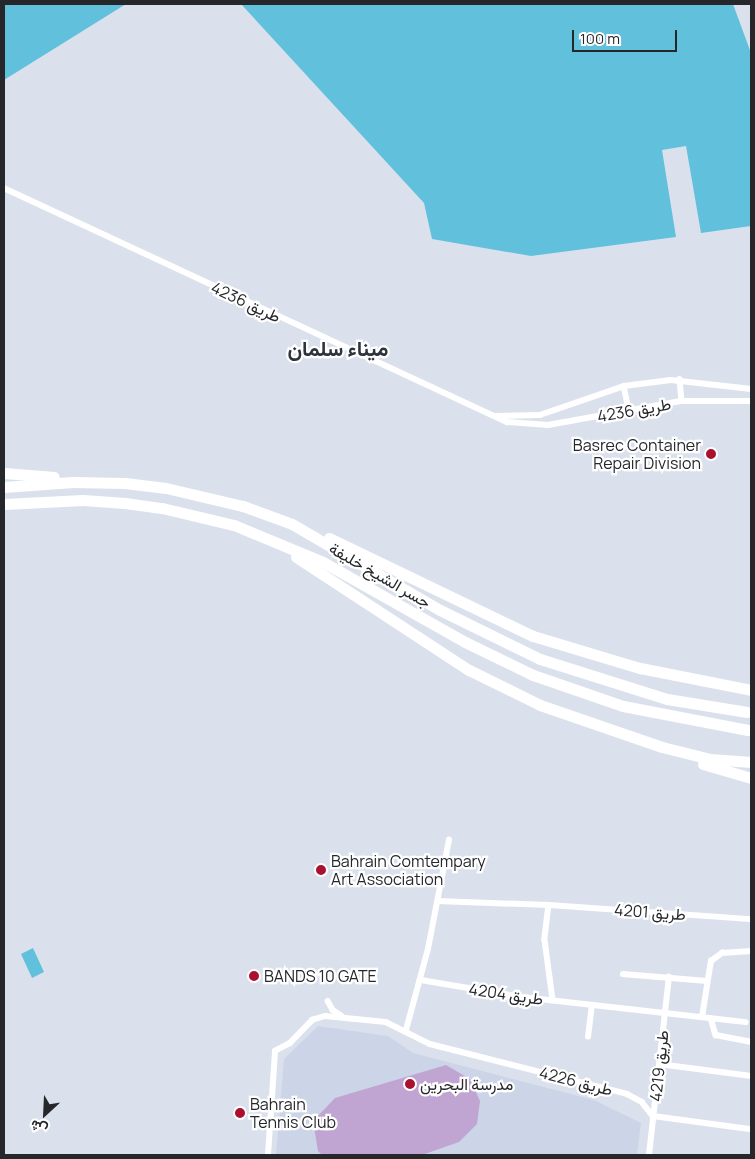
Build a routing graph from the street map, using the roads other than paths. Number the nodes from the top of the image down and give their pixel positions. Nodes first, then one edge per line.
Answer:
1 (4, 188) edge
2 (680, 379) junction
3 (624, 386) junction
4 (751, 389) edge
5 (682, 401) junction
6 (750, 401) edge
7 (629, 410) junction
8 (488, 415) junction
9 (4, 473) edge
10 (73, 482) junction
11 (4, 487) edge
12 (4, 504) edge
13 (292, 524) junction
14 (259, 534) junction
15 (724, 684) junction
16 (751, 685) edge
17 (751, 690) edge
18 (747, 712) dead end
19 (748, 730) dead end
20 (662, 747) junction
21 (751, 762) edge
22 (751, 778) edge
23 (449, 840) dead end
24 (438, 901) junction
25 (548, 905) junction
26 (751, 919) edge
27 (751, 951) edge
28 (623, 974) dead end
29 (669, 977) junction
30 (421, 980) junction
31 (707, 981) junction
32 (553, 1000) junction
33 (328, 1001) dead end
34 (592, 1005) junction
35 (664, 1012) junction
36 (344, 1017) junction
37 (702, 1017) junction
38 (711, 1018) junction
39 (746, 1022) dead end
40 (406, 1030) junction
41 (588, 1036) dead end
42 (751, 1042) edge
43 (659, 1064) junction
44 (751, 1076) edge
45 (653, 1116) junction
46 (751, 1128) edge
47 (268, 1155) edge
48 (648, 1155) edge

1 - 8 street, طريق 4236
2 - 3 street, طريق 4236
2 - 4 street, طريق 4236
2 - 5 street
3 - 7 street
3 - 8 street, طريق 4236
5 - 6 street, طريق 4236
5 - 7 street, طريق 4236
7 - 8 street, طريق 4236
9 - 10 highway
10 - 11 highway, جسر الشيخ خليفة
10 - 13 highway, جسر الشيخ خليفة
12 - 14 highway, جسر الشيخ خليفة
13 - 15 highway
13 - 18 highway, جسر الشيخ خليفة
14 - 19 highway, جسر الشيخ خليفة
14 - 20 highway
15 - 16 highway
15 - 17 highway
20 - 21 highway
20 - 22 highway
23 - 24 street
24 - 25 street
24 - 30 street
25 - 26 street, طريق 4201
25 - 32 street
27 - 31 street
28 - 29 street
29 - 31 street
29 - 35 street, طريق 4219
30 - 32 street, طريق 4204
30 - 40 street
31 - 37 street
32 - 34 street, طريق 4204
33 - 36 street
34 - 35 street, طريق 4204
34 - 41 street
35 - 37 street, طريق 4204
35 - 43 street, طريق 4219
36 - 40 street, طريق 4226
36 - 47 street, طريق 4226
37 - 38 street, طريق 4204
38 - 39 street, طريق 4204
38 - 42 street
40 - 45 street, طريق 4226
43 - 44 street
43 - 45 street, طريق 4219
45 - 46 street
45 - 48 street, طريق 4219

